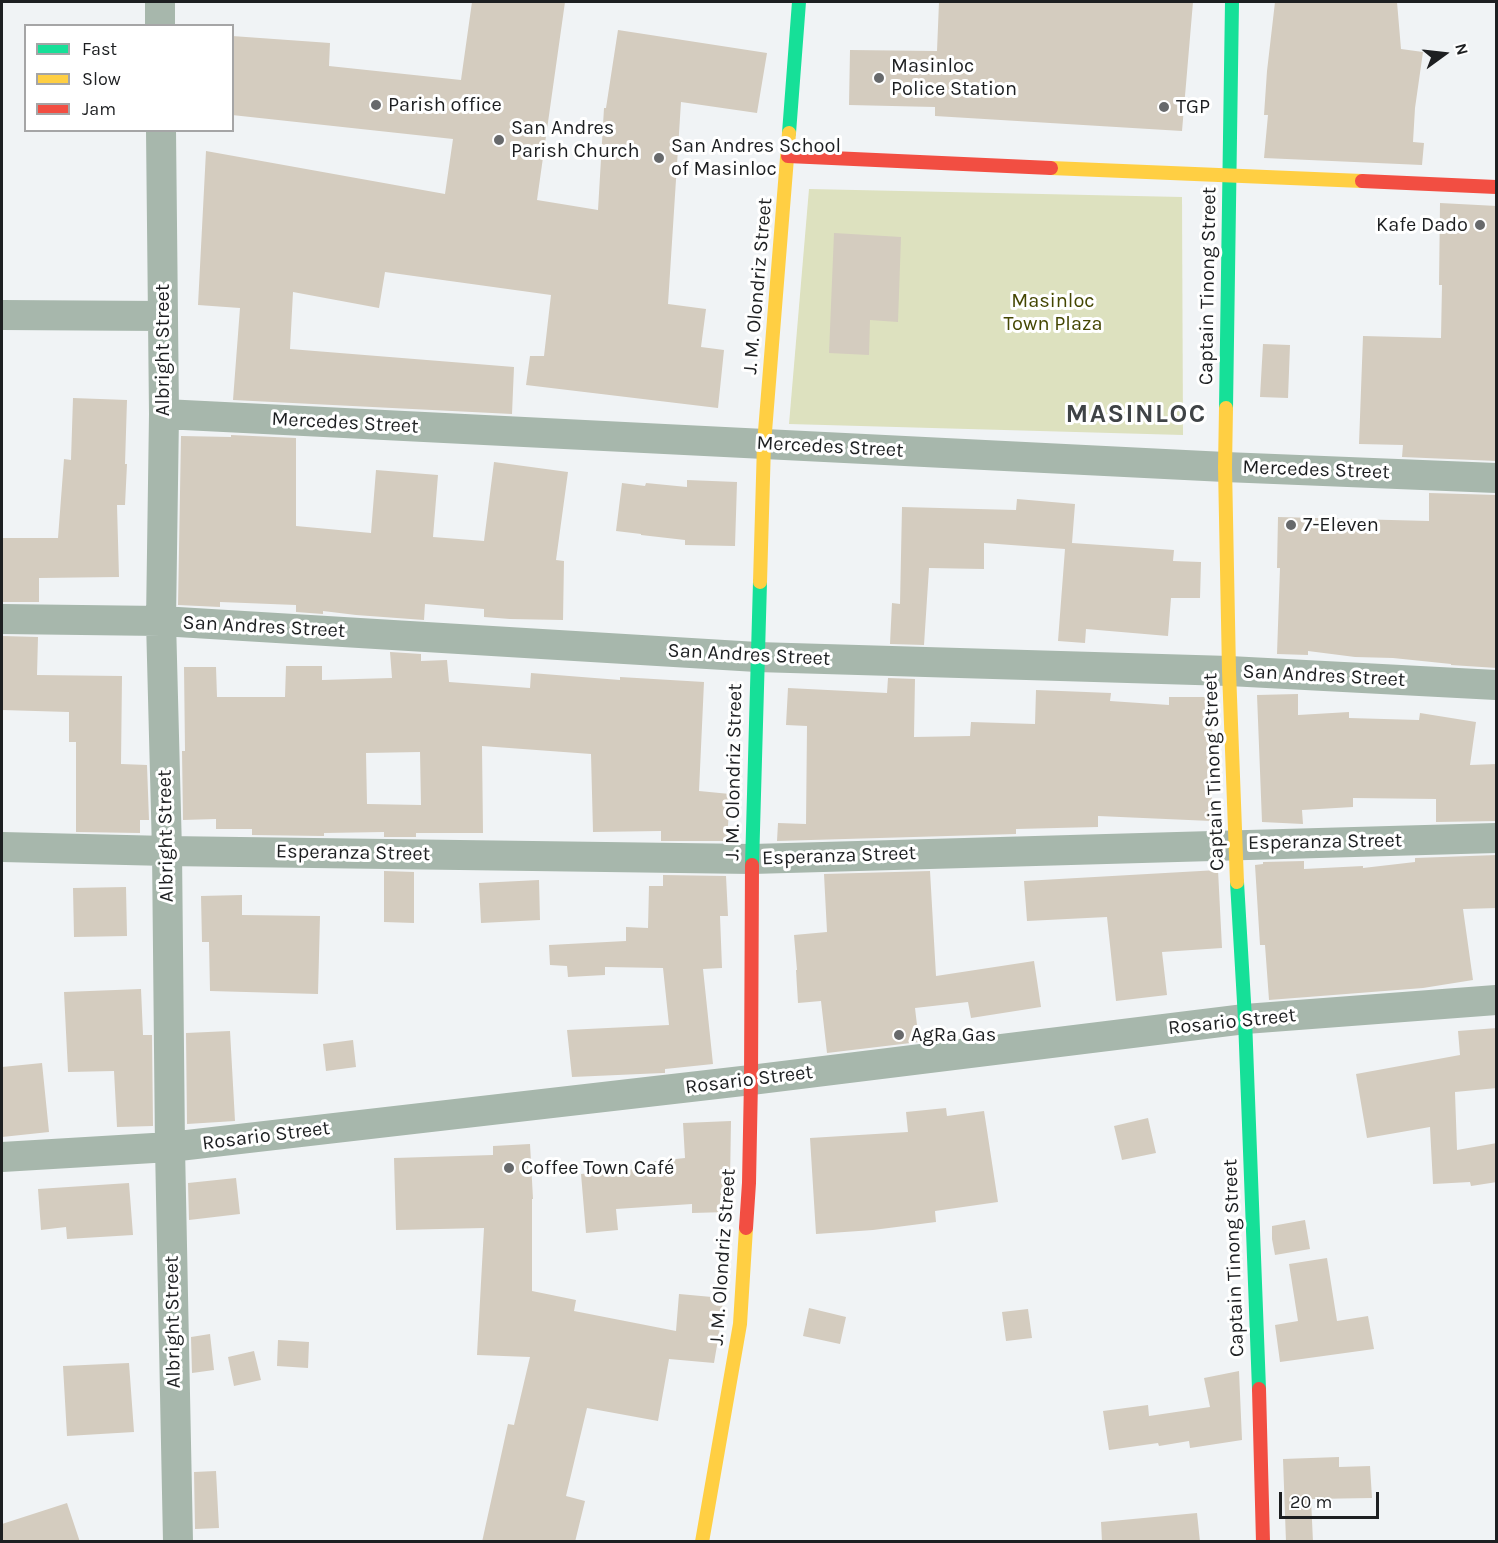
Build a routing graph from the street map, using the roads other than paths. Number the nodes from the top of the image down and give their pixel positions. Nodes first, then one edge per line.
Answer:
1 (160, 2) edge
2 (799, 2) edge
3 (1232, 2) edge
4 (160, 24) edge
5 (161, 132) edge
6 (788, 156) junction
7 (1228, 176) junction
8 (1497, 187) edge
9 (2, 315) edge
10 (163, 316) junction
11 (164, 414) junction
12 (764, 444) junction
13 (1225, 467) junction
14 (1497, 478) edge
15 (2, 619) edge
16 (161, 621) junction
17 (757, 657) junction
18 (1229, 671) junction
19 (1497, 685) edge
20 (1497, 838) edge
21 (1235, 844) junction
22 (2, 847) edge
23 (167, 851) junction
24 (752, 859) junction
25 (1497, 1000) edge
26 (1245, 1019) junction
27 (751, 1080) junction
28 (170, 1147) junction
29 (2, 1157) edge
30 (178, 1542) edge
31 (702, 1542) edge
32 (1263, 1542) edge

1 - 4 street
2 - 6 street, J. M. Olondriz Street
3 - 7 street, Captain Tinong Street
5 - 10 street, Albright Street
6 - 7 street
6 - 12 street, J. M. Olondriz Street
7 - 8 street
7 - 13 street, Captain Tinong Street
9 - 10 street
10 - 11 street, Albright Street
11 - 12 street, Mercedes Street
11 - 16 street, Albright Street
12 - 13 street, Mercedes Street
12 - 17 street, J. M. Olondriz Street
13 - 14 street, Mercedes Street
13 - 18 street, Captain Tinong Street
15 - 16 street, San Andres Street
16 - 17 street, San Andres Street
16 - 23 street, Albright Street
17 - 18 street, San Andres Street
17 - 24 street, J. M. Olondriz Street
18 - 19 street, San Andres Street
18 - 21 street, Captain Tinong Street
20 - 21 street, Esperanza Street
21 - 24 street, Esperanza Street
21 - 26 street, Captain Tinong Street
22 - 23 street, Esperanza Street
23 - 24 street, Esperanza Street
23 - 28 street, Albright Street
24 - 27 street, J. M. Olondriz Street
25 - 26 street, Rosario Street
26 - 27 street, Rosario Street
26 - 32 street, Captain Tinong Street
27 - 28 street, Rosario Street
27 - 31 street, J. M. Olondriz Street
28 - 29 street, Rosario Street
28 - 30 street, Albright Street

